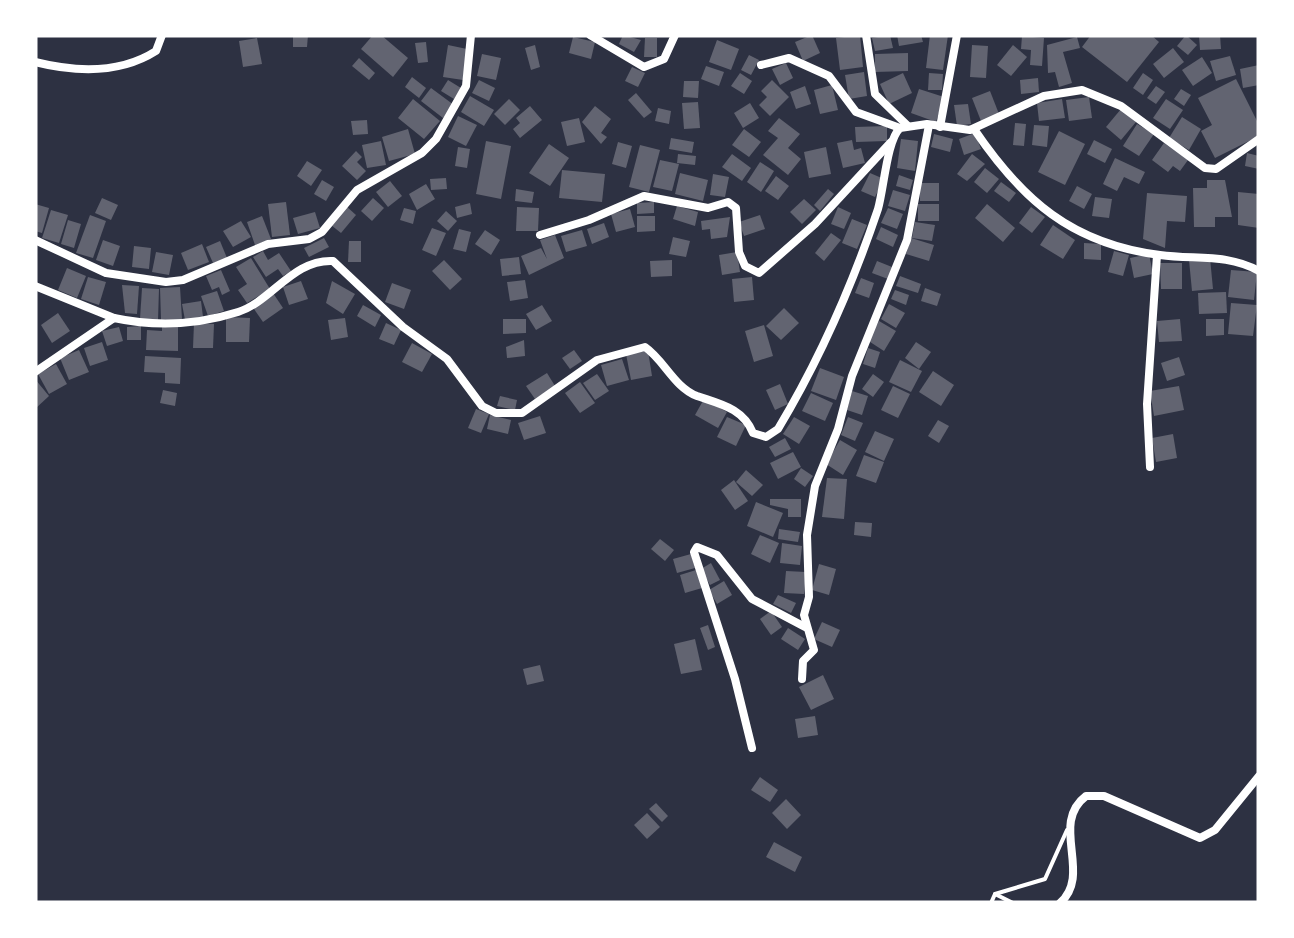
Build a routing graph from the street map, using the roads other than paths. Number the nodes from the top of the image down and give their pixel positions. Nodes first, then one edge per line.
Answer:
1 (162, 35) edge
2 (472, 35) edge
3 (675, 35) edge
4 (866, 35) edge
5 (957, 35) edge
6 (594, 36) edge
7 (35, 62) edge
8 (761, 65) dead end
9 (929, 124) junction
10 (904, 127) junction
11 (940, 127) junction
12 (974, 129) junction
13 (1259, 139) edge
14 (891, 142) junction
15 (540, 235) dead end
16 (35, 240) edge
17 (1157, 255) junction
18 (1259, 270) edge
19 (35, 286) edge
20 (114, 318) junction
21 (35, 372) edge
22 (1150, 467) dead end
23 (805, 627) junction
24 (802, 679) dead end
25 (752, 748) dead end
26 (1259, 776) edge
27 (1069, 821) junction
28 (995, 894) junction
29 (992, 903) edge
30 (1013, 903) edge
31 (1060, 903) edge

1 - 7 street
2 - 16 street
3 - 6 street
4 - 10 street
5 - 11 street
8 - 10 street
9 - 10 street
9 - 11 street
9 - 23 street
10 - 14 street
11 - 12 street
12 - 13 street
12 - 17 street
14 - 15 street
14 - 20 street
17 - 18 street
17 - 22 street
19 - 20 street
20 - 21 street
23 - 24 street
23 - 25 street
26 - 27 street
27 - 28 lane
27 - 31 street
28 - 29 lane
28 - 30 lane

